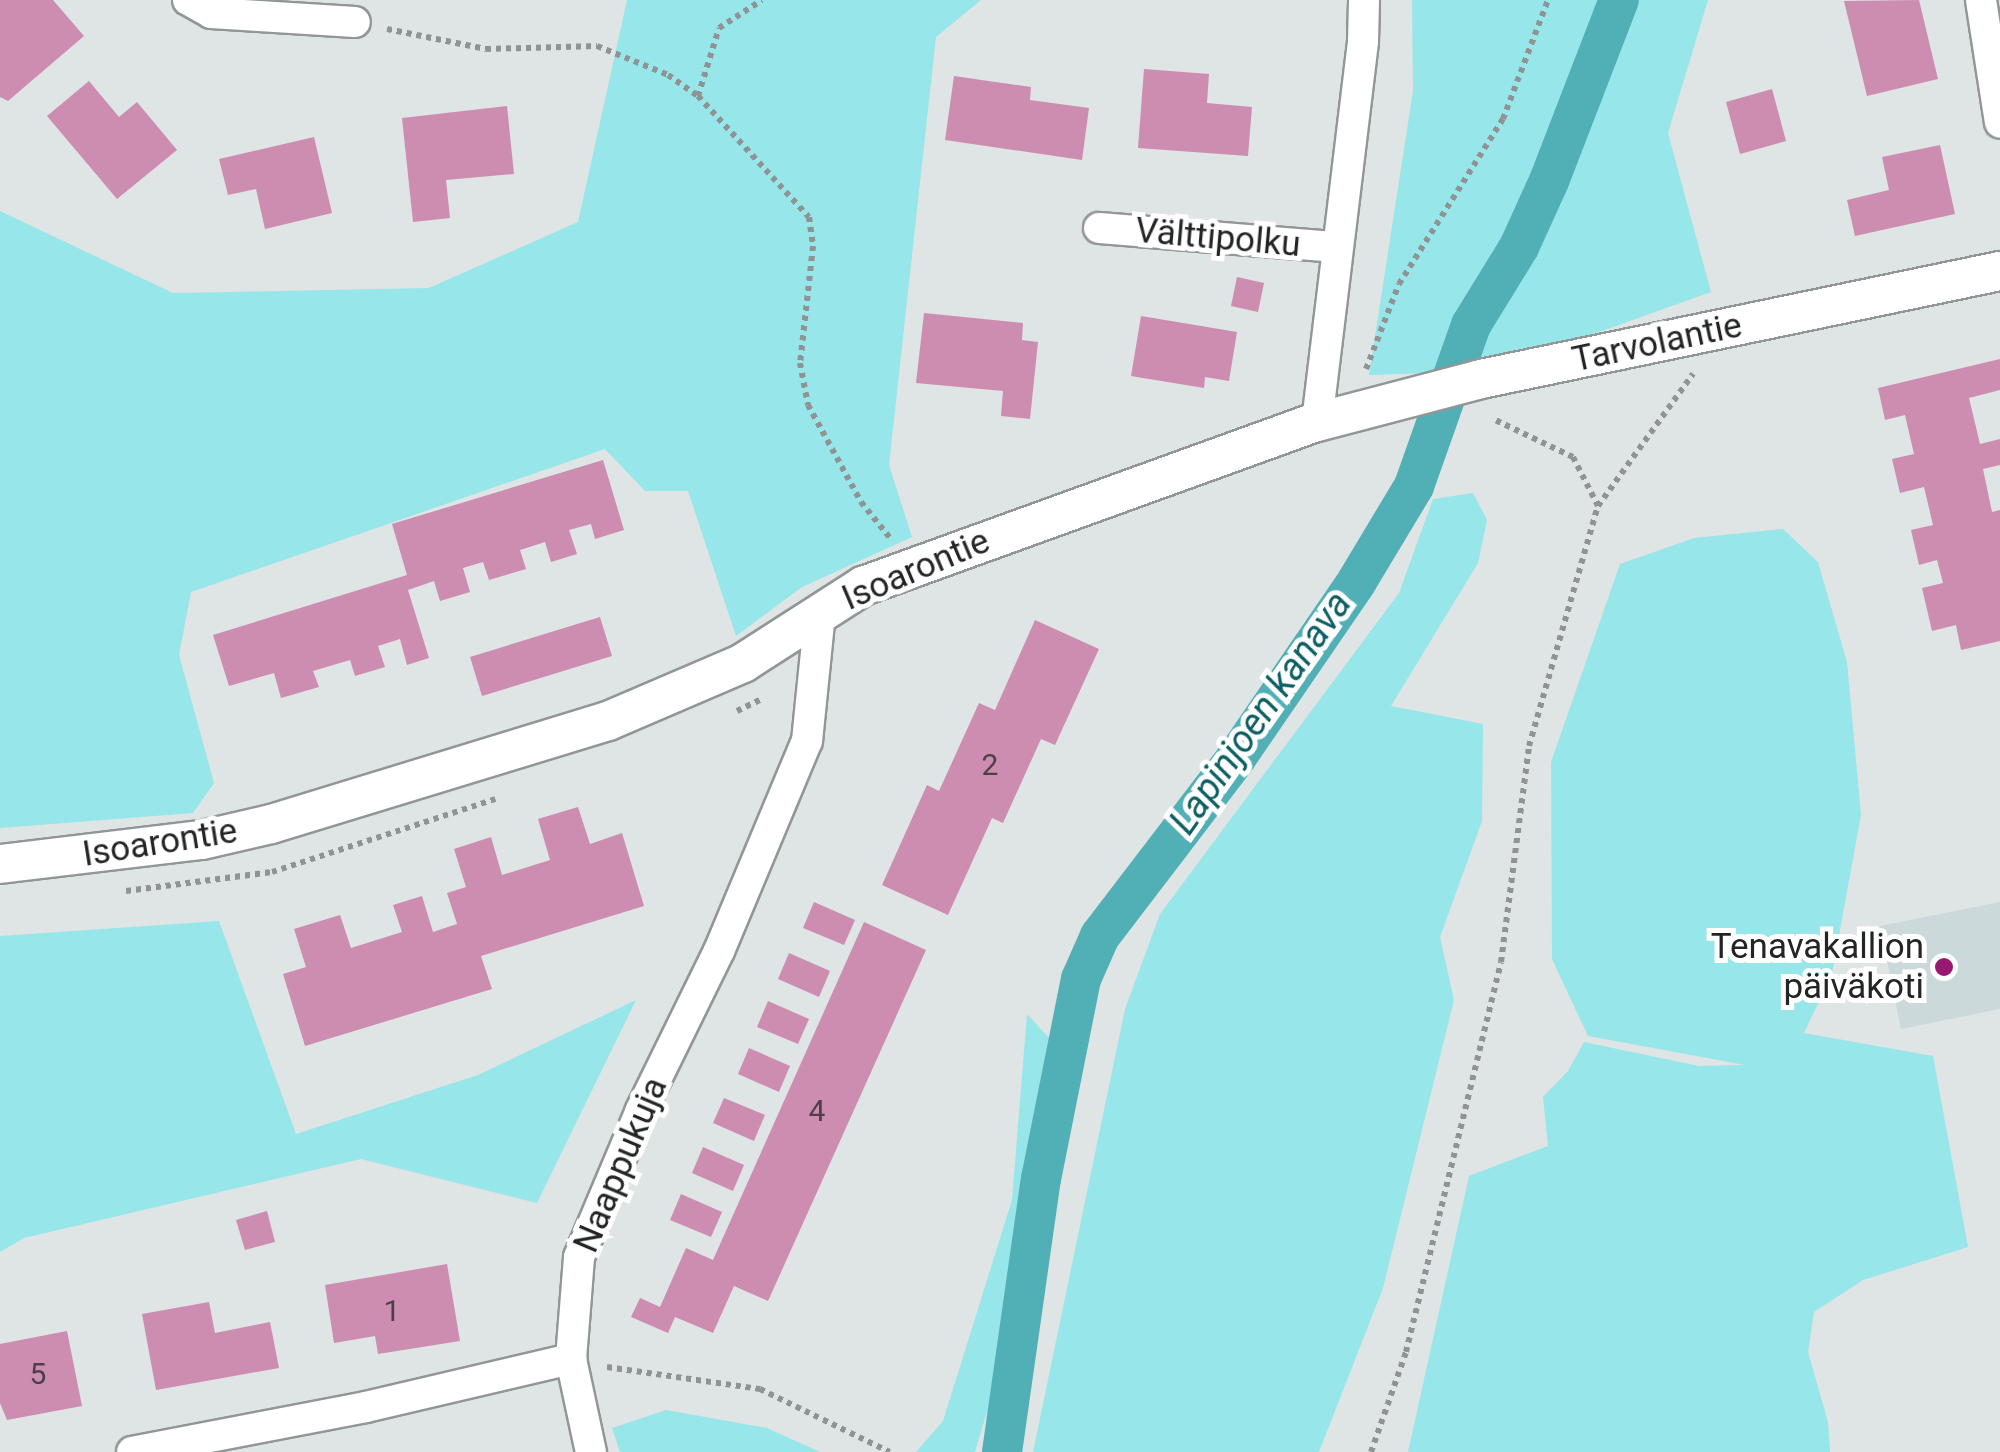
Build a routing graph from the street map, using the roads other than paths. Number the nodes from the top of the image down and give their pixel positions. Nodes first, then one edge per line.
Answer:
1 (188, 0) edge
2 (1364, 0) edge
3 (1981, 0) edge
4 (355, 22) road end
5 (2000, 123) edge
6 (1099, 228) dead end
7 (1337, 247) junction
8 (2000, 271) edge
9 (1317, 422) junction
10 (820, 613) junction
11 (0, 864) edge
12 (571, 1358) junction
13 (132, 1452) edge
14 (591, 1452) edge

1 - 4 street
2 - 7 street
3 - 5 street
6 - 7 street, Välttipolku
7 - 9 street
8 - 9 street, Tarvolantie
9 - 10 street, Isoarontie
10 - 11 street, Isoarontie
10 - 12 street, Naappukuja
12 - 13 street
12 - 14 street, Naappukuja

